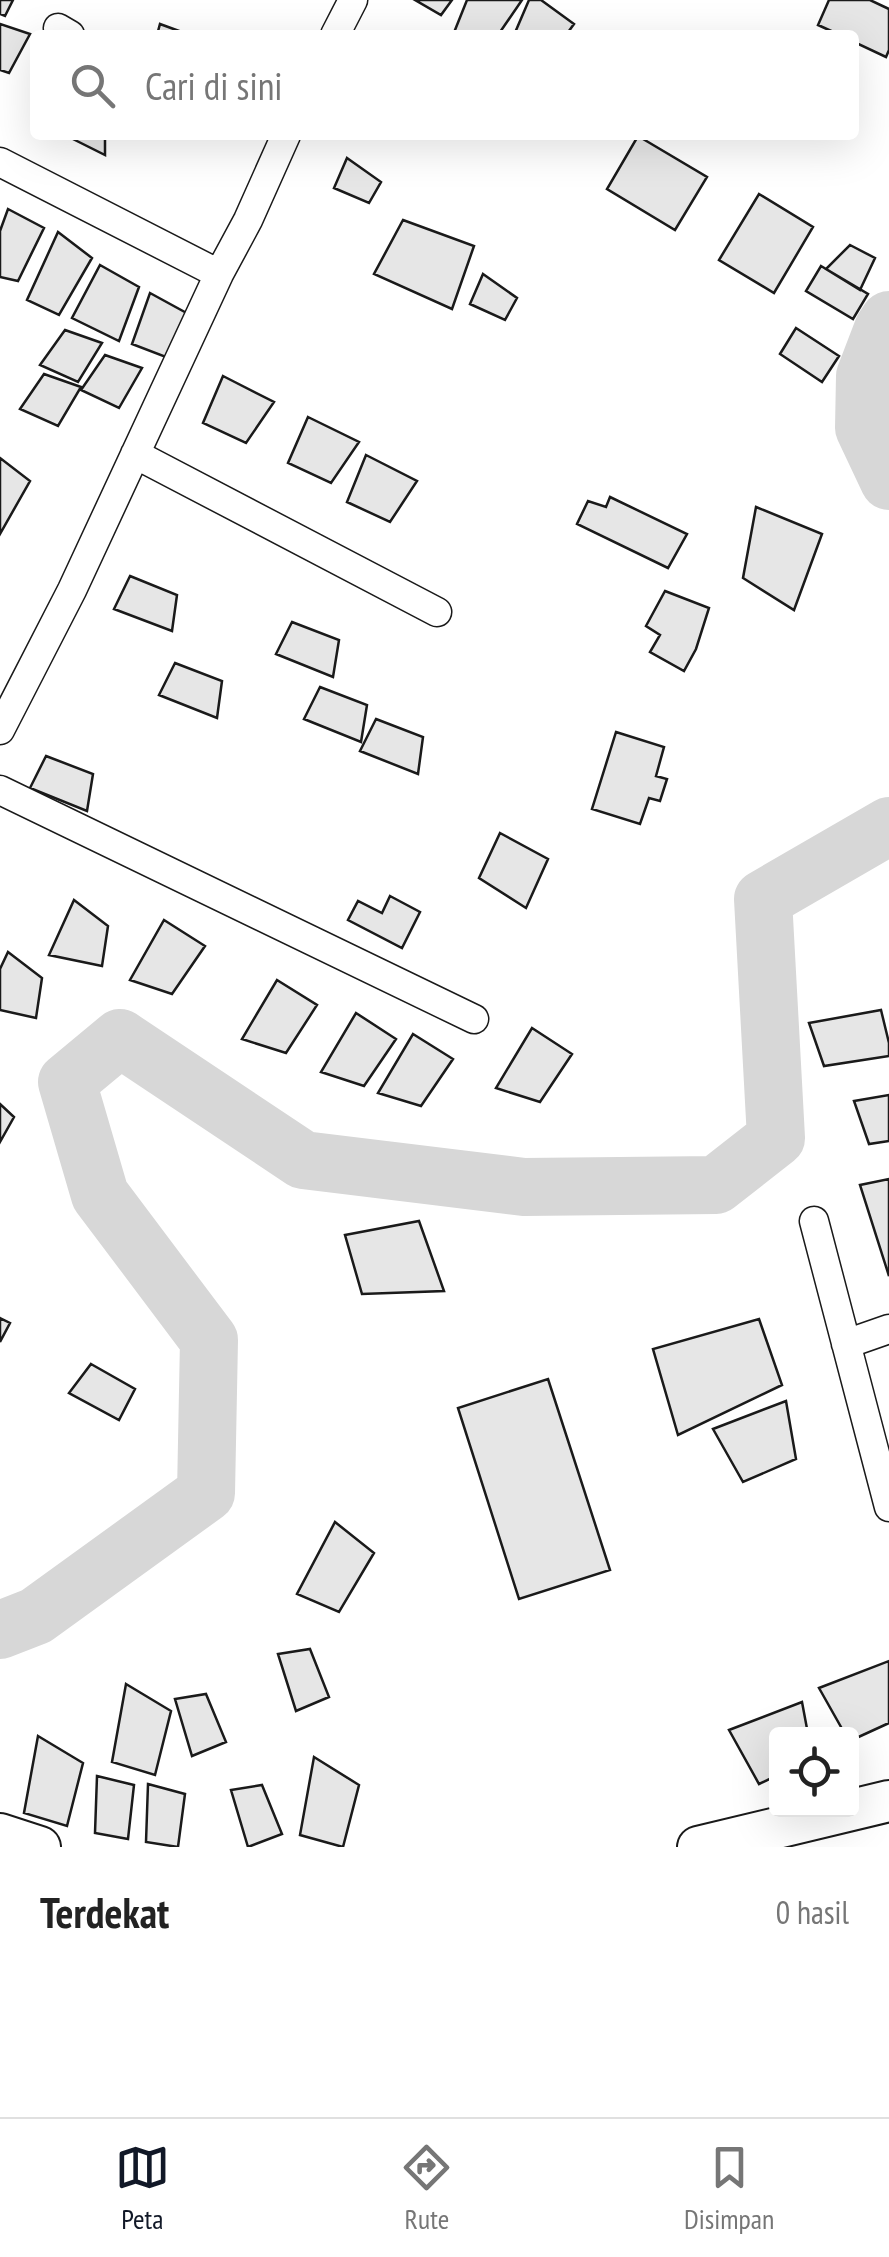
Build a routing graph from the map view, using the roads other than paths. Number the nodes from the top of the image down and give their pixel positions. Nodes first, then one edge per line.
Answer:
1 (353, 0) edge
2 (338, 30) edge
3 (275, 140) edge
4 (0, 162) edge
5 (219, 274) junction
6 (136, 454) junction
7 (437, 612) dead end
8 (0, 730) edge
9 (0, 790) edge
10 (474, 1019) dead end
11 (814, 1222) dead end
12 (889, 1329) edge
13 (846, 1344) junction
14 (889, 1507) edge
15 (889, 1802) edge
16 (0, 1834) edge
17 (40, 1847) edge
18 (698, 1847) edge

1 - 2 street
3 - 5 street
4 - 5 street
5 - 6 street
6 - 7 street
6 - 8 street
9 - 10 street
11 - 13 street
12 - 13 street
13 - 14 street
15 - 18 street
16 - 17 street

